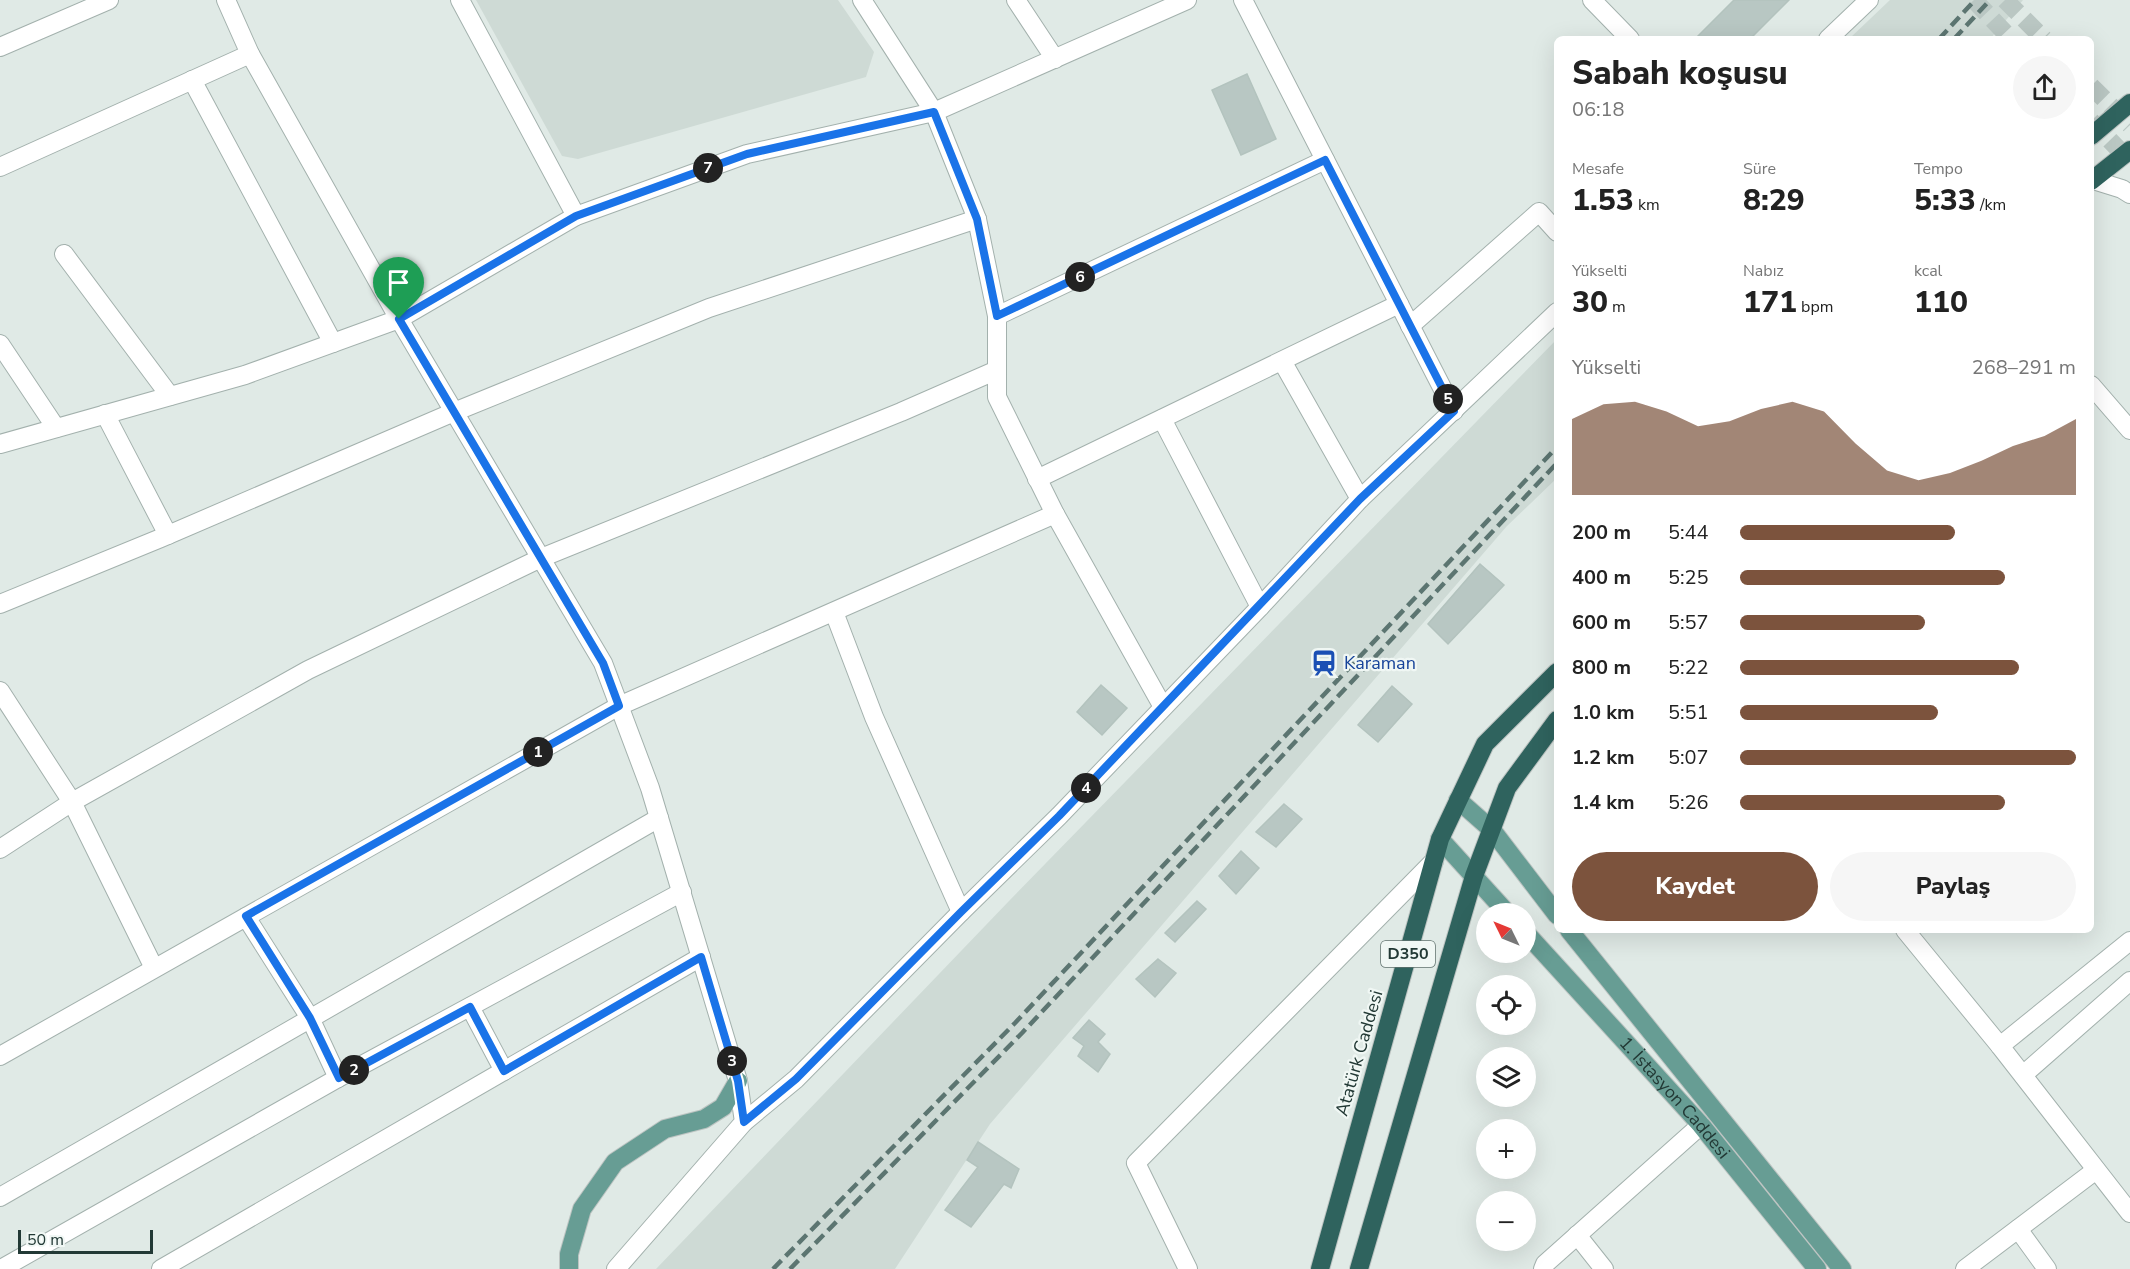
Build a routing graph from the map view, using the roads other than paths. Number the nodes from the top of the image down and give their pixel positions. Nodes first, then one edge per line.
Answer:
1 (109, 0) edge
2 (226, 0) edge
3 (460, 0) edge
4 (862, 0) edge
5 (1017, 0) edge
6 (1187, 0) edge
7 (1243, 0) edge
8 (1592, 0) edge
9 (1869, 0) edge
10 (87, 4) edge
11 (1627, 36) edge
12 (1831, 36) edge
13 (0, 47) edge
14 (250, 54) junction
15 (1055, 58) junction
16 (192, 80) junction
17 (2130, 103) edge
18 (934, 112) junction
19 (2094, 133) edge
20 (2130, 150) edge
21 (1325, 160) junction
22 (0, 167) edge
23 (2094, 178) edge
24 (2094, 181) edge
25 (2130, 194) edge
26 (576, 216) junction
27 (977, 219) junction
28 (1554, 229) edge
29 (64, 254) dead end
30 (1399, 304) junction
31 (1554, 315) edge
32 (997, 316) junction
33 (399, 319) junction
34 (1410, 326) junction
35 (333, 343) junction
36 (0, 344) edge
37 (1282, 361) junction
38 (996, 370) junction
39 (2094, 388) edge
40 (170, 396) junction
41 (1454, 411) junction
42 (454, 412) junction
43 (105, 414) junction
44 (1162, 419) junction
45 (56, 428) junction
46 (2130, 430) edge
47 (0, 444) edge
48 (1037, 479) junction
49 (1360, 499) junction
50 (1055, 514) junction
51 (168, 535) junction
52 (541, 558) junction
53 (0, 604) edge
54 (1260, 607) junction
55 (834, 612) junction
56 (1554, 675) edge
57 (0, 690) edge
58 (619, 706) junction
59 (1163, 706) junction
60 (1554, 724) edge
61 (1458, 800) junction
62 (72, 802) junction
63 (659, 818) junction
64 (1492, 830) junction
65 (1440, 839) junction
66 (0, 849) edge
67 (1434, 861) junction
68 (1474, 876) junction
69 (682, 892) junction
70 (1498, 903) edge
71 (1554, 911) edge
72 (961, 912) junction
73 (246, 916) junction
74 (1571, 933) edge
75 (1907, 933) edge
76 (2130, 941) edge
77 (1536, 944) edge
78 (701, 957) junction
79 (154, 968) junction
80 (2130, 981) edge
81 (470, 1007) junction
82 (310, 1018) junction
83 (2000, 1046) junction
84 (0, 1056) edge
85 (504, 1071) junction
86 (2023, 1076) junction
87 (339, 1078) junction
88 (738, 1081) junction
89 (744, 1122) junction
90 (1701, 1125) junction
91 (2096, 1170) junction
92 (0, 1197) edge
93 (2130, 1213) edge
94 (2018, 1229) junction
95 (1576, 1235) junction
96 (1, 1269) edge
97 (161, 1269) edge
98 (569, 1269) edge
99 (616, 1269) edge
100 (1188, 1269) edge
101 (1320, 1269) edge
102 (1359, 1269) edge
103 (1544, 1269) edge
104 (1604, 1269) edge
105 (1818, 1269) edge
106 (1842, 1269) edge
107 (1965, 1269) edge
108 (2048, 1269) edge

1 - 10 street
2 - 14 street
3 - 26 street
4 - 18 street
5 - 15 street
6 - 15 street
7 - 21 street
8 - 11 street
9 - 12 street
10 - 13 street
14 - 16 street
14 - 33 street
15 - 18 street
16 - 22 street
16 - 35 street
17 - 19 highway
18 - 26 street
18 - 27 street
20 - 23 highway
21 - 30 street
21 - 32 street
24 - 25 street
26 - 33 street
27 - 32 street
27 - 42 street
28 - 34 street
29 - 40 street
30 - 34 street
30 - 37 street
31 - 41 street
32 - 38 street
33 - 35 street
33 - 42 street
34 - 41 street
35 - 40 street
36 - 45 street
37 - 44 street
37 - 49 street
38 - 48 street
38 - 52 street
39 - 46 street
40 - 43 street
41 - 49 street
42 - 51 street
42 - 52 street
43 - 45 street
43 - 51 street
44 - 48 street
44 - 54 street
45 - 47 street
48 - 50 street
49 - 54 street
50 - 55 street
50 - 59 street
51 - 53 street
52 - 58 street
52 - 62 street
54 - 59 street
55 - 58 street
55 - 72 street
56 - 61 highway, Atatürk Caddesi / D350
57 - 62 street
58 - 63 street
58 - 73 street
59 - 72 street
60 - 64 highway, D350
61 - 64 main road
61 - 65 highway, Atatürk Caddesi / D350
62 - 66 street
62 - 79 street
63 - 69 street
63 - 82 street
64 - 68 highway, D350
64 - 71 main road
65 - 67 highway, Atatürk Caddesi / D350
65 - 68 main road
67 - 100 street
67 - 101 highway, Atatürk Caddesi / D350
68 - 70 main road
68 - 102 highway, D350
69 - 78 street
69 - 81 street
72 - 89 street
73 - 79 street
73 - 82 street
74 - 106 main road, 1. İstasyon Caddesi
75 - 83 street
76 - 83 street
77 - 90 main road, 1. İstasyon Caddesi
78 - 85 street
78 - 88 street
79 - 84 street
80 - 86 street
81 - 85 street
81 - 87 street
82 - 87 street
82 - 92 street
83 - 86 street
85 - 97 street
86 - 91 street
87 - 96 street
88 - 89 street
88 - 98 main road
89 - 99 street
90 - 95 street
90 - 105 main road, 1. İstasyon Caddesi
91 - 93 street
91 - 94 street
94 - 107 street
94 - 108 street
95 - 103 street
95 - 104 street

